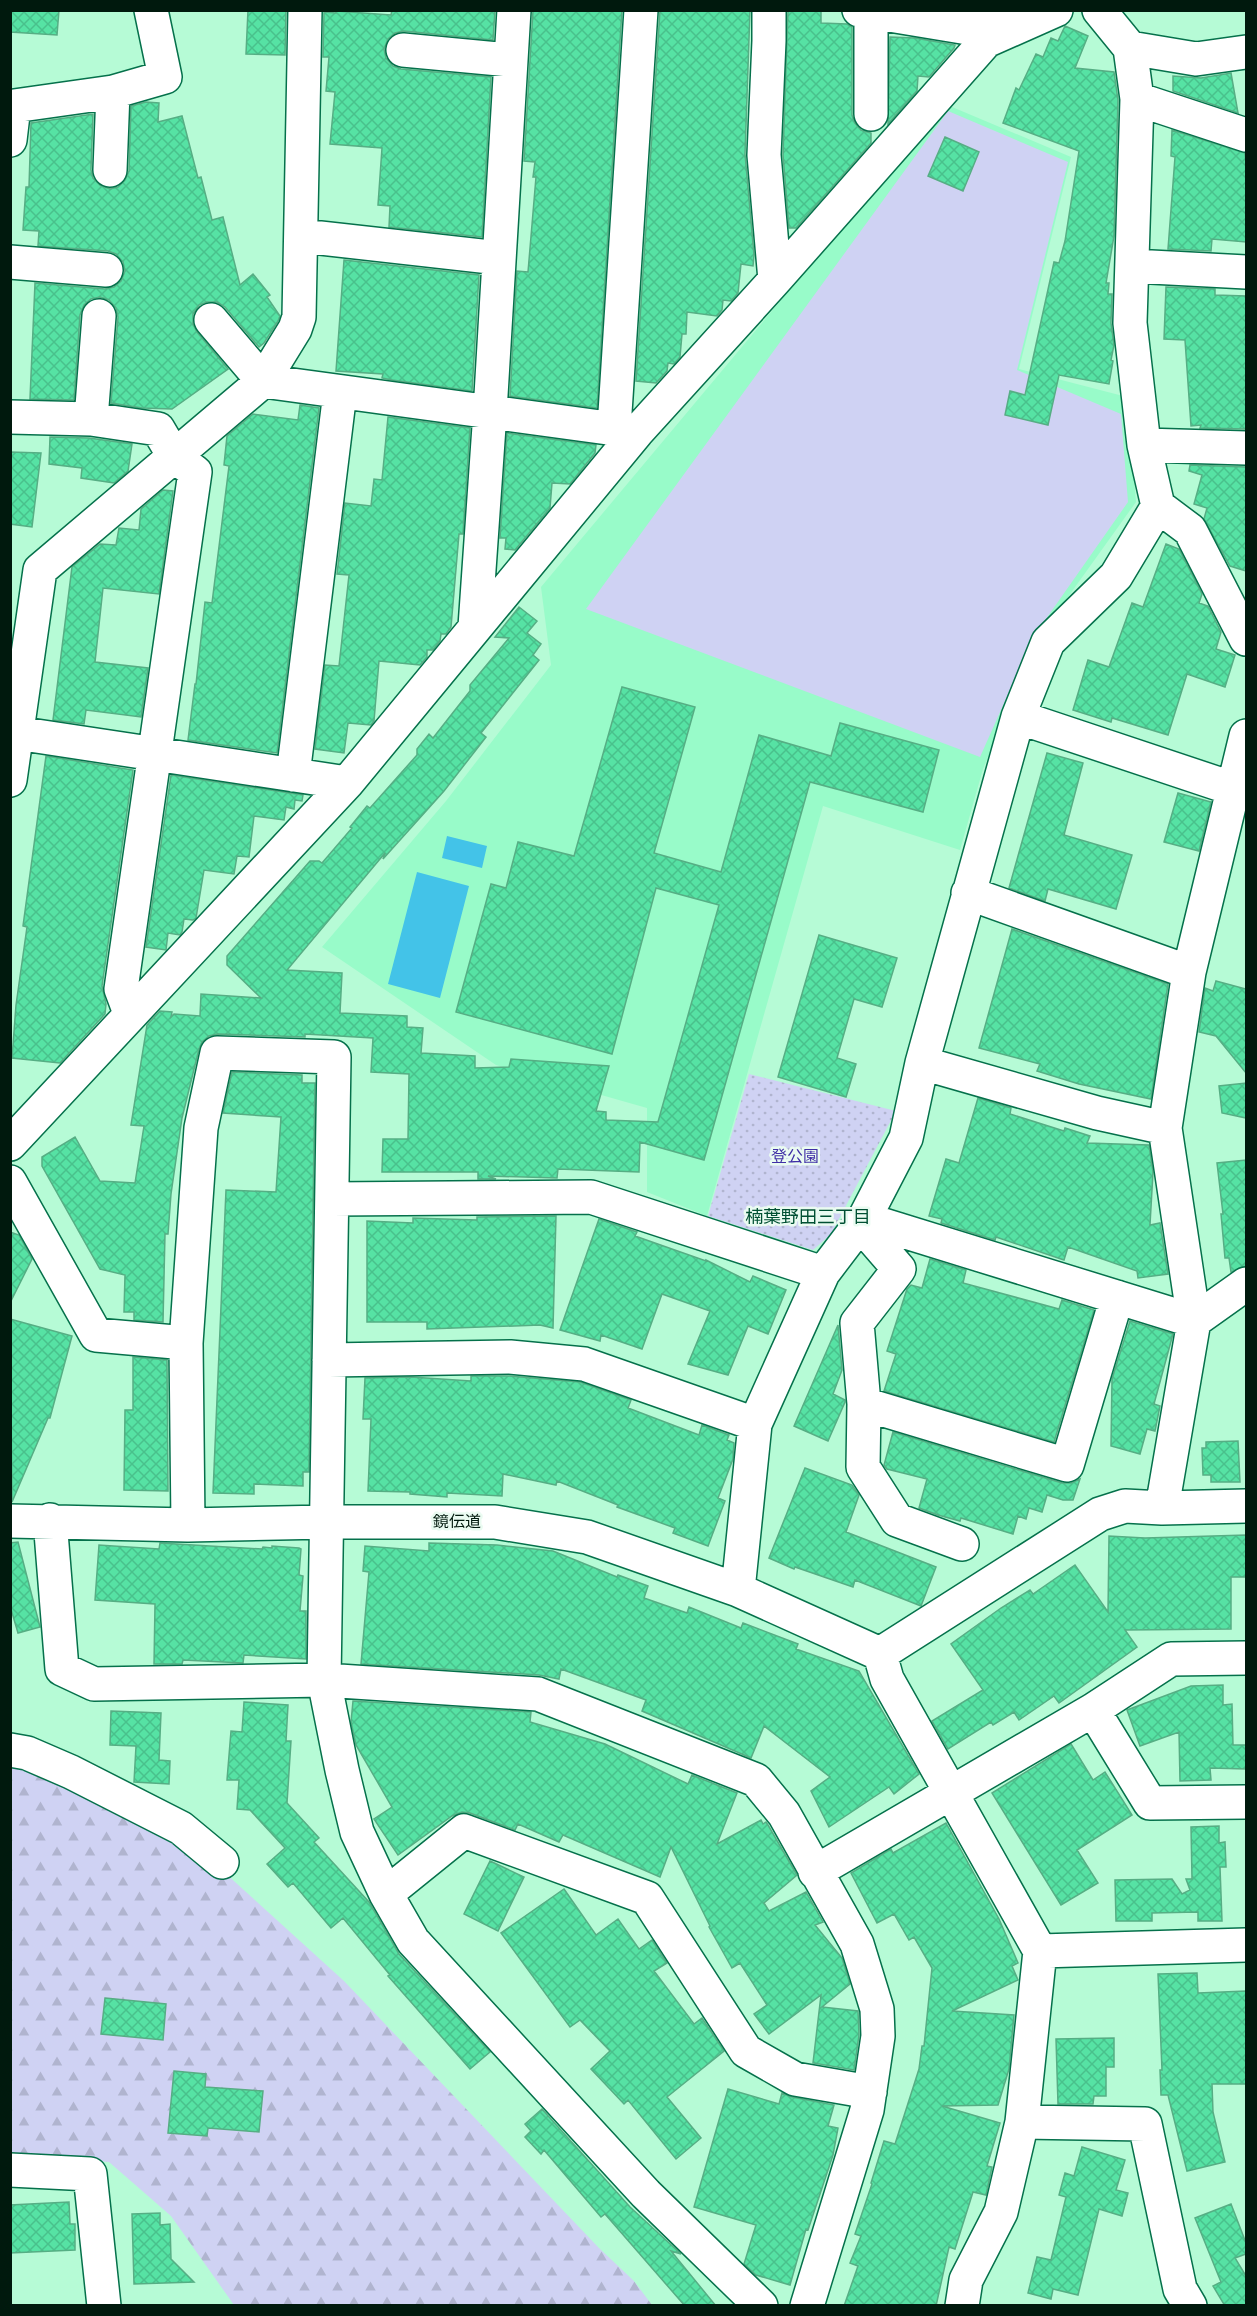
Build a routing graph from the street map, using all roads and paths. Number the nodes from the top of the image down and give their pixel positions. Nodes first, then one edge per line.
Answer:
1 (152, 10) edge
2 (305, 10) edge
3 (514, 10) edge
4 (641, 10) edge
5 (769, 10) edge
6 (1006, 10) edge
7 (1056, 10) edge
8 (1098, 10) edge
9 (865, 12) edge
10 (1130, 48) junction
11 (403, 50) dead end
12 (1246, 52) edge
13 (510, 60) junction
14 (113, 92) junction
15 (1137, 99) junction
16 (871, 114) dead end
17 (1246, 135) edge
18 (10, 140) edge
19 (110, 170) dead end
20 (302, 236) junction
21 (498, 258) junction
22 (10, 262) edge
23 (1132, 266) junction
24 (106, 270) dead end
25 (1246, 272) edge
26 (775, 280) junction
27 (99, 316) dead end
28 (211, 320) dead end
29 (263, 381) junction
30 (340, 392) junction
31 (490, 412) junction
32 (10, 417) edge
33 (91, 419) junction
34 (625, 430) junction
35 (1144, 445) junction
36 (1246, 448) edge
37 (174, 456) junction
38 (1158, 506) junction
39 (475, 627) junction
40 (1246, 639) edge
41 (1018, 717) junction
42 (14, 733) edge
43 (1246, 736) edge
44 (154, 754) junction
45 (293, 775) junction
46 (10, 780) edge
47 (347, 783) junction
48 (1240, 791) edge
49 (968, 893) junction
50 (1189, 972) junction
51 (130, 1013) junction
52 (922, 1063) junction
53 (1165, 1128) junction
54 (10, 1144) edge
55 (10, 1182) edge
56 (332, 1199) junction
57 (862, 1222) junction
58 (823, 1273) junction
59 (1246, 1284) edge
60 (1117, 1297) junction
61 (1194, 1321) junction
62 (186, 1343) junction
63 (329, 1360) junction
64 (864, 1404) junction
65 (754, 1424) junction
66 (1246, 1506) edge
67 (1162, 1508) junction
68 (50, 1520) junction
69 (10, 1521) edge
70 (326, 1522) junction
71 (188, 1524) junction
72 (962, 1544) dead end
73 (738, 1590) junction
74 (880, 1653) junction
75 (1246, 1658) edge
76 (324, 1680) junction
77 (1093, 1710) junction
78 (10, 1750) edge
79 (953, 1793) junction
80 (1246, 1802) edge
81 (222, 1862) dead end
82 (815, 1872) junction
83 (386, 1894) junction
84 (1246, 1945) edge
85 (1040, 1951) junction
86 (870, 2092) junction
87 (1022, 2121) junction
88 (10, 2170) edge
89 (104, 2306) edge
90 (761, 2306) edge
91 (807, 2306) edge
92 (962, 2306) edge
93 (1190, 2306) edge

1 - 14 street
2 - 20 street
3 - 13 street
4 - 34 street
5 - 26 street
6 - 9 street
7 - 26 street
8 - 10 street
9 - 16 street
10 - 12 street
10 - 15 street
11 - 13 street
13 - 21 street
14 - 18 street
14 - 19 street
15 - 17 street
15 - 23 street
20 - 21 street
20 - 29 street
21 - 31 street
22 - 24 street
23 - 25 street
23 - 35 street
26 - 34 street
27 - 33 street
28 - 29 street
29 - 30 street
29 - 37 street
30 - 31 street
30 - 45 street
31 - 34 street
31 - 39 street
32 - 33 street
33 - 37 street
34 - 39 street
35 - 36 street
35 - 38 street
37 - 42 street
37 - 44 street
38 - 40 street
38 - 41 street
39 - 47 street
41 - 48 street
41 - 49 street
42 - 44 street
42 - 46 street
43 - 48 street
44 - 45 street
44 - 51 street
45 - 47 street
47 - 51 street
48 - 50 street
49 - 50 street
49 - 52 street
50 - 53 street
51 - 54 street
52 - 53 street
52 - 57 street
53 - 61 street
55 - 62 street
56 - 58 street
56 - 62 street
56 - 63 street
57 - 58 street
57 - 60 street
57 - 64 street
58 - 65 street
59 - 61 street
60 - 61 street
60 - 64 street
61 - 67 street
62 - 71 street
63 - 65 street
63 - 70 street
64 - 72 street
65 - 73 street
66 - 67 street
67 - 74 street
68 - 69 street, 鏡伝道
68 - 71 street, 鏡伝道
68 - 76 street
70 - 71 street, 鏡伝道
70 - 73 street, 鏡伝道
70 - 76 street
73 - 74 street, 鏡伝道
74 - 79 street
75 - 77 street
76 - 82 street
76 - 83 street
77 - 79 street
77 - 80 street
78 - 81 street
79 - 82 street
79 - 85 street
82 - 86 street
83 - 86 street
83 - 90 street
84 - 85 street
85 - 87 street
86 - 91 street
87 - 92 street
87 - 93 street
88 - 89 street

